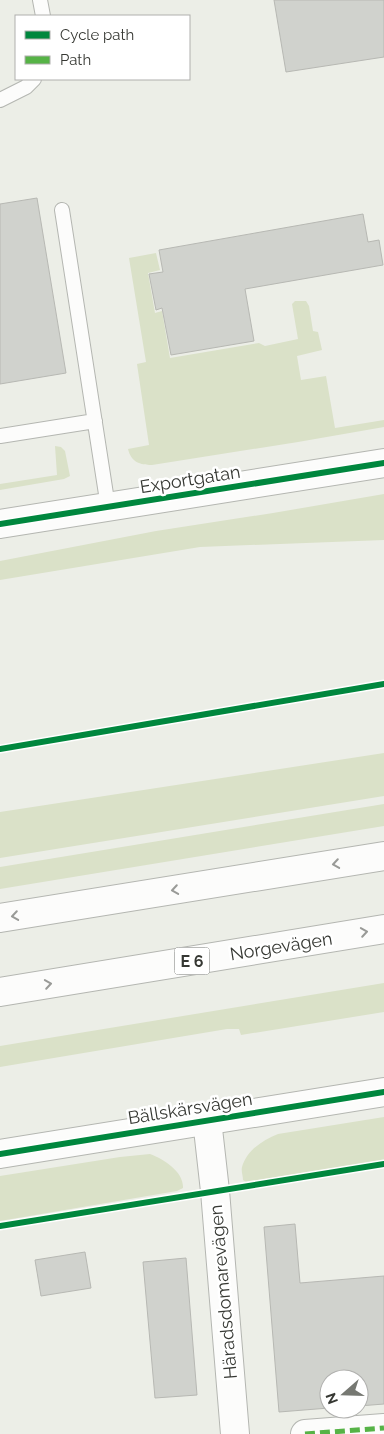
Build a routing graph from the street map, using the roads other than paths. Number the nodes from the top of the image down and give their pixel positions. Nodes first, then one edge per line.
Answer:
1 (40, 0) edge
2 (44, 15) edge
3 (33, 80) edge
4 (0, 100) edge
5 (62, 210) dead end
6 (95, 422) junction
7 (0, 436) edge
8 (384, 463) edge
9 (108, 507) junction
10 (0, 524) edge
11 (384, 856) edge
12 (0, 918) edge
13 (384, 929) edge
14 (0, 992) edge
15 (384, 1092) edge
16 (207, 1120) junction
17 (0, 1154) edge
18 (384, 1428) edge
19 (235, 1434) edge
20 (305, 1434) edge

1 - 2 lane
3 - 4 lane
5 - 6 lane
6 - 7 lane
6 - 9 lane
8 - 9 main road, Exportgatan
9 - 10 main road, Exportgatan
11 -> 12 main road
14 -> 13 main road, Norgevägen / E 6
15 - 16 main road, Bällskärsvägen
16 - 17 main road, Bällskärsvägen
16 - 19 main road, Häradsdomarevägen
18 - 20 main road

